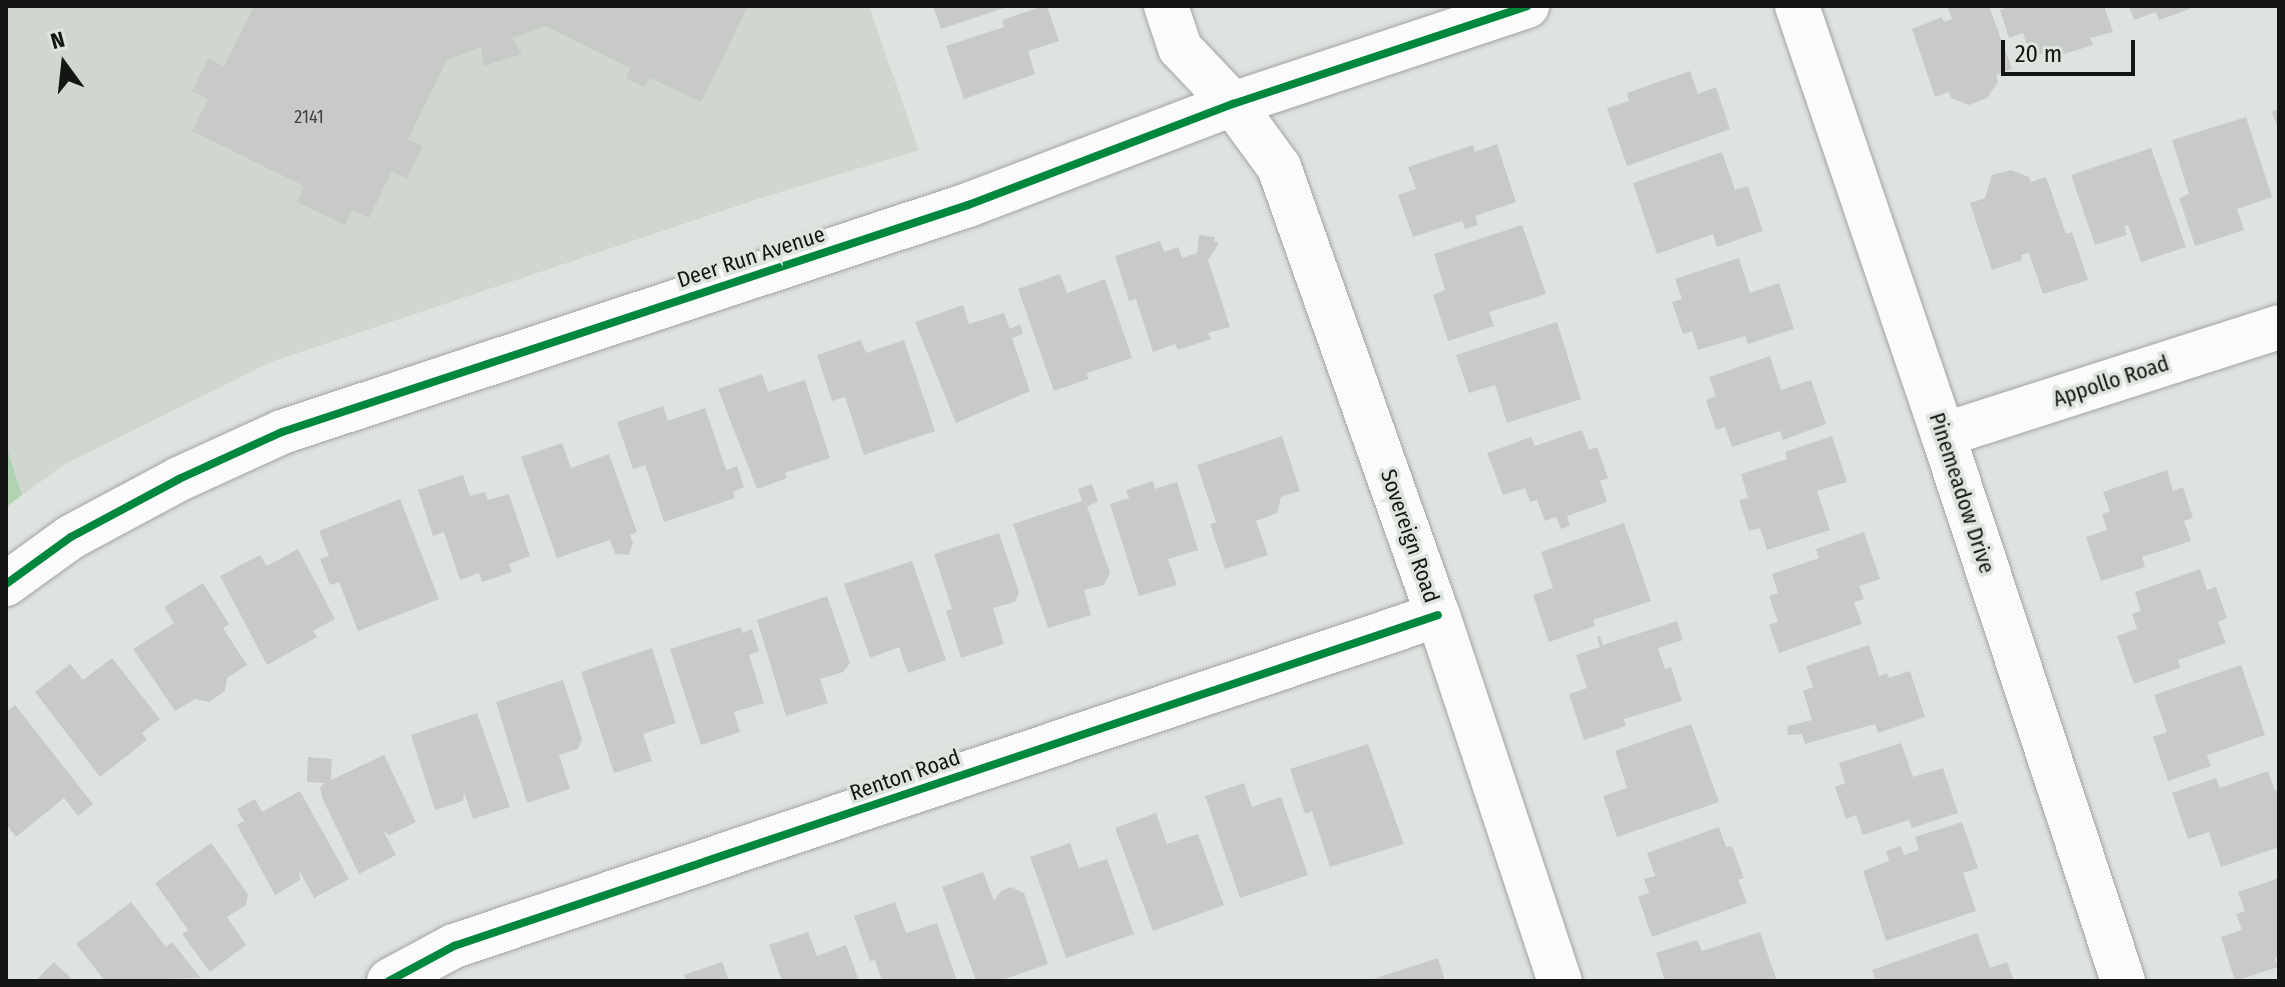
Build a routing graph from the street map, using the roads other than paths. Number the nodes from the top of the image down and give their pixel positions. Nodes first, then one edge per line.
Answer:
1 (1166, 6) edge
2 (1527, 6) edge
3 (1797, 6) edge
4 (1233, 104) junction
5 (2279, 327) edge
6 (1943, 435) junction
7 (6, 584) edge
8 (1438, 615) junction
9 (389, 981) edge
10 (1560, 981) edge
11 (2123, 981) edge

1 - 4 street, Sovereign Road
2 - 4 street, Deer Run Avenue
3 - 6 street, Pinemeadow Drive
4 - 7 street, Deer Run Avenue
4 - 8 street, Sovereign Road
5 - 6 street, Appollo Road
6 - 11 street, Pinemeadow Drive
8 - 9 street, Renton Road
8 - 10 street, Sovereign Road

